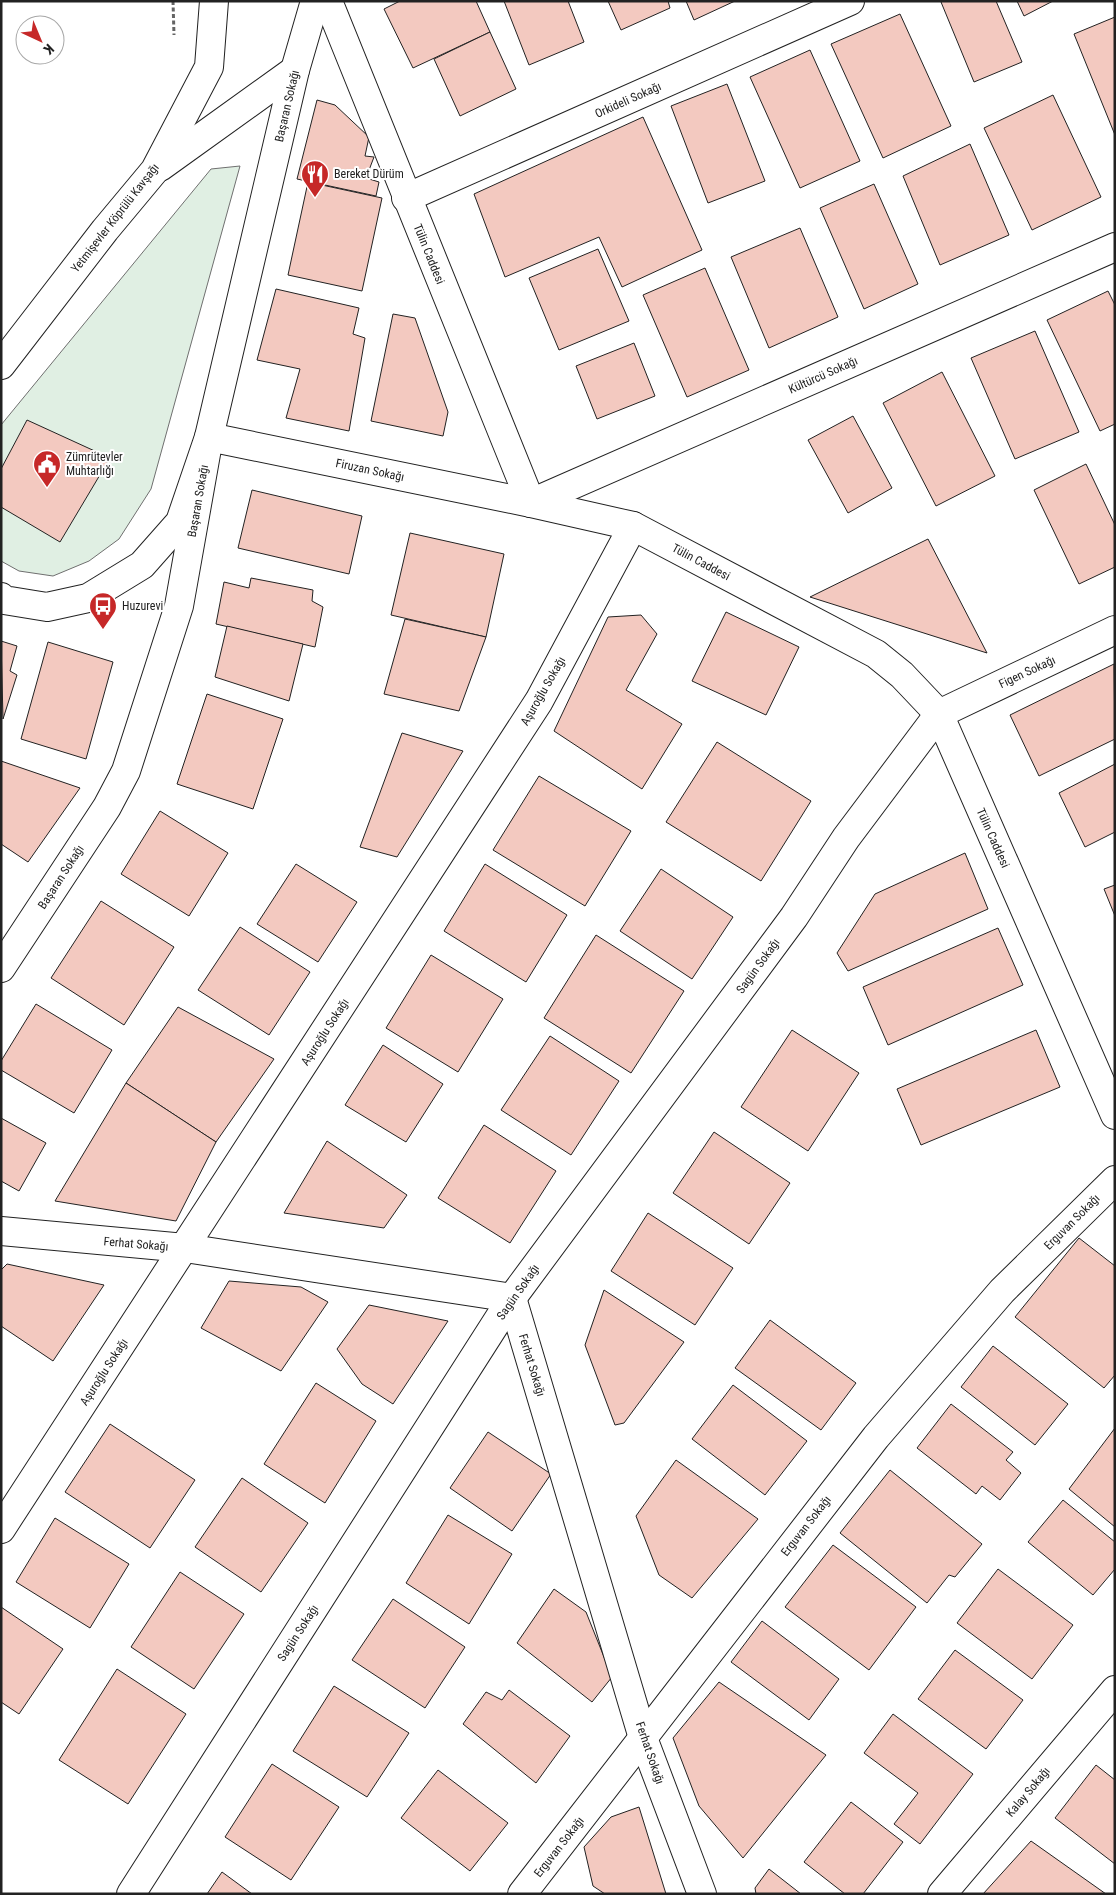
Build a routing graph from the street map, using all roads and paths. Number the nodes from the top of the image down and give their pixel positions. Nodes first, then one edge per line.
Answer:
1 (214, 1) edge
2 (315, 1) edge
3 (328, 1) edge
4 (850, 1) edge
5 (295, 70) junction
6 (155, 170) junction
7 (406, 198) junction
8 (1115, 248) edge
9 (1, 365) edge
10 (209, 436) junction
11 (531, 503) junction
12 (633, 526) junction
13 (1, 597) edge
14 (1115, 630) edge
15 (938, 714) junction
16 (1, 968) edge
17 (1115, 1115) edge
18 (1115, 1180) edge
19 (1, 1231) edge
20 (185, 1248) junction
21 (512, 1298) junction
22 (1, 1529) edge
23 (1115, 1690) edge
24 (643, 1738) junction
25 (131, 1894) edge
26 (522, 1894) edge
27 (702, 1894) edge
28 (942, 1894) edge

1 - 6 street, Yetmişevler Köprülü Kavşağı
2 - 5 street, Başaran Sokağı
3 - 7 street, Tülin Caddesi
4 - 7 street, Orkideli Sokağı
5 - 6 street
5 - 10 street, Başaran Sokağı
6 - 9 street, Yetmişevler Köprülü Kavşağı
7 - 11 street, Tülin Caddesi
8 - 11 street, Kültürcü Sokağı
10 - 11 street, Firuzan Sokağı
10 - 13 street
10 - 16 street, Başaran Sokağı
11 - 12 street, Tülin Caddesi
12 - 15 street, Tülin Caddesi
12 - 20 street, Aşuroğlu Sokağı
14 - 15 street, Figen Sokağı
15 - 17 street, Tülin Caddesi
15 - 21 street, Sagün Sokağı
18 - 24 street, Erguvan Sokağı
19 - 20 street, Ferhat Sokağı
20 - 21 street, Ferhat Sokağı
20 - 22 street, Aşuroğlu Sokağı
21 - 24 street, Ferhat Sokağı
21 - 25 street, Sagün Sokağı
23 - 28 street, Kalay Sokağı
24 - 26 street, Erguvan Sokağı
24 - 27 street, Ferhat Sokağı

